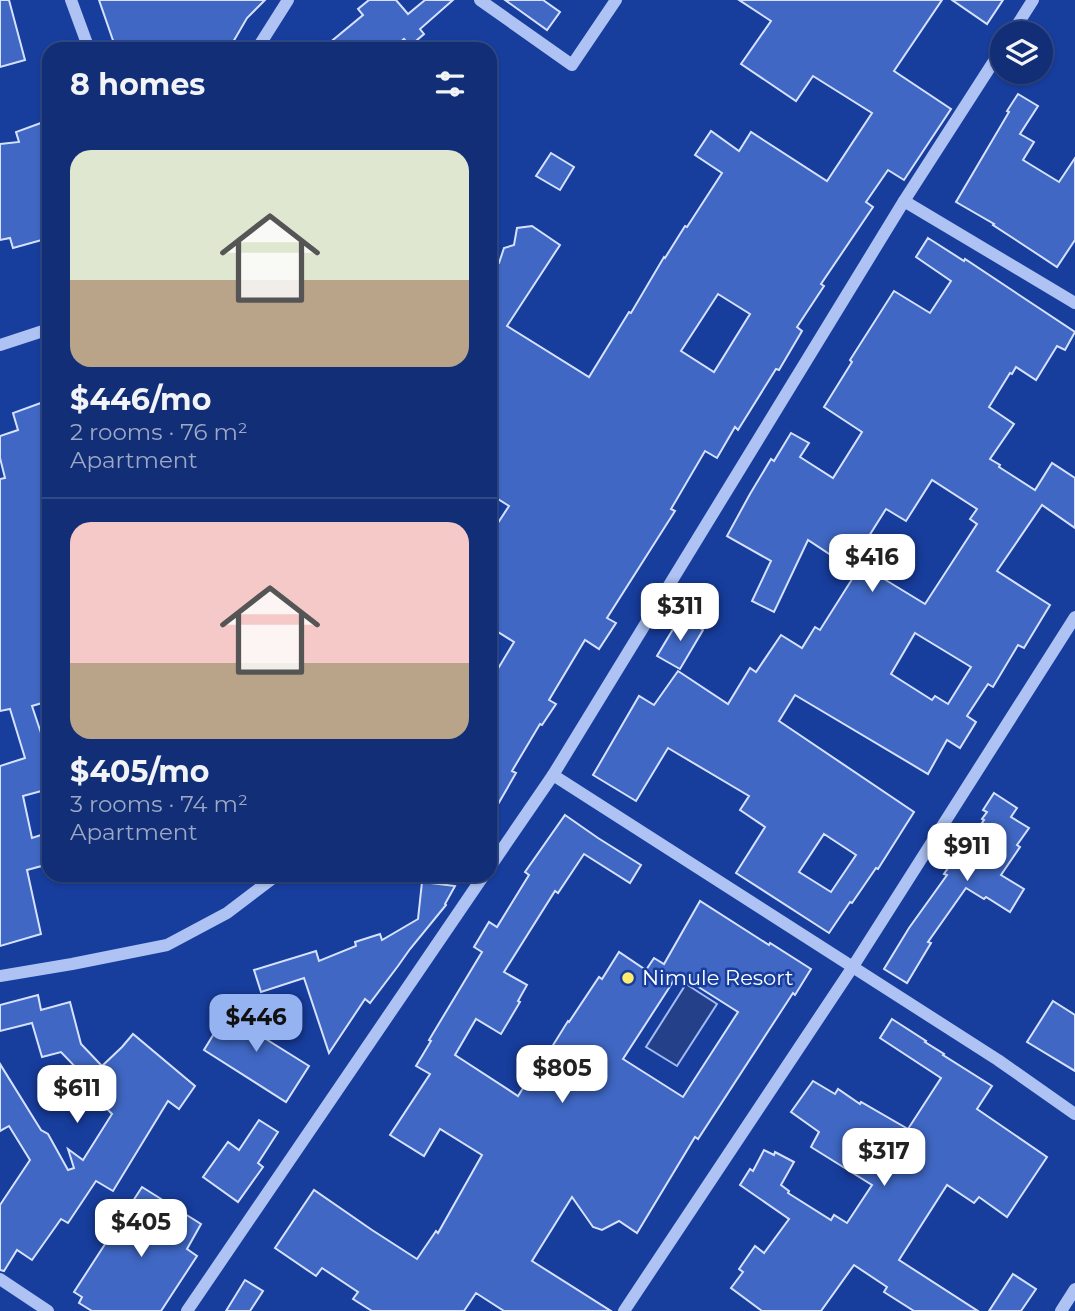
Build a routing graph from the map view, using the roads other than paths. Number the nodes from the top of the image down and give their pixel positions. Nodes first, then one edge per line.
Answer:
1 (71, 0) edge
2 (288, 0) edge
3 (480, 0) edge
4 (616, 0) edge
5 (1033, 0) edge
6 (1020, 21) edge
7 (86, 42) edge
8 (261, 42) edge
9 (990, 67) edge
10 (904, 201) junction
11 (1075, 303) edge
12 (42, 331) edge
13 (0, 345) edge
14 (1075, 617) edge
15 (553, 775) junction
16 (497, 857) edge
17 (268, 882) edge
18 (479, 882) edge
19 (852, 968) junction
20 (0, 976) edge
21 (1075, 1114) edge
22 (0, 1279) edge
23 (1075, 1289) edge
24 (48, 1311) edge
25 (187, 1311) edge
26 (624, 1311) edge
27 (1061, 1311) edge

1 - 7 street
2 - 8 street
3 - 4 street
5 - 6 street
9 - 10 street
10 - 11 street
10 - 15 street
12 - 13 street
14 - 19 street
15 - 16 street
15 - 19 street
17 - 20 street
18 - 25 street
19 - 21 street
19 - 26 street
22 - 24 street
23 - 27 street

